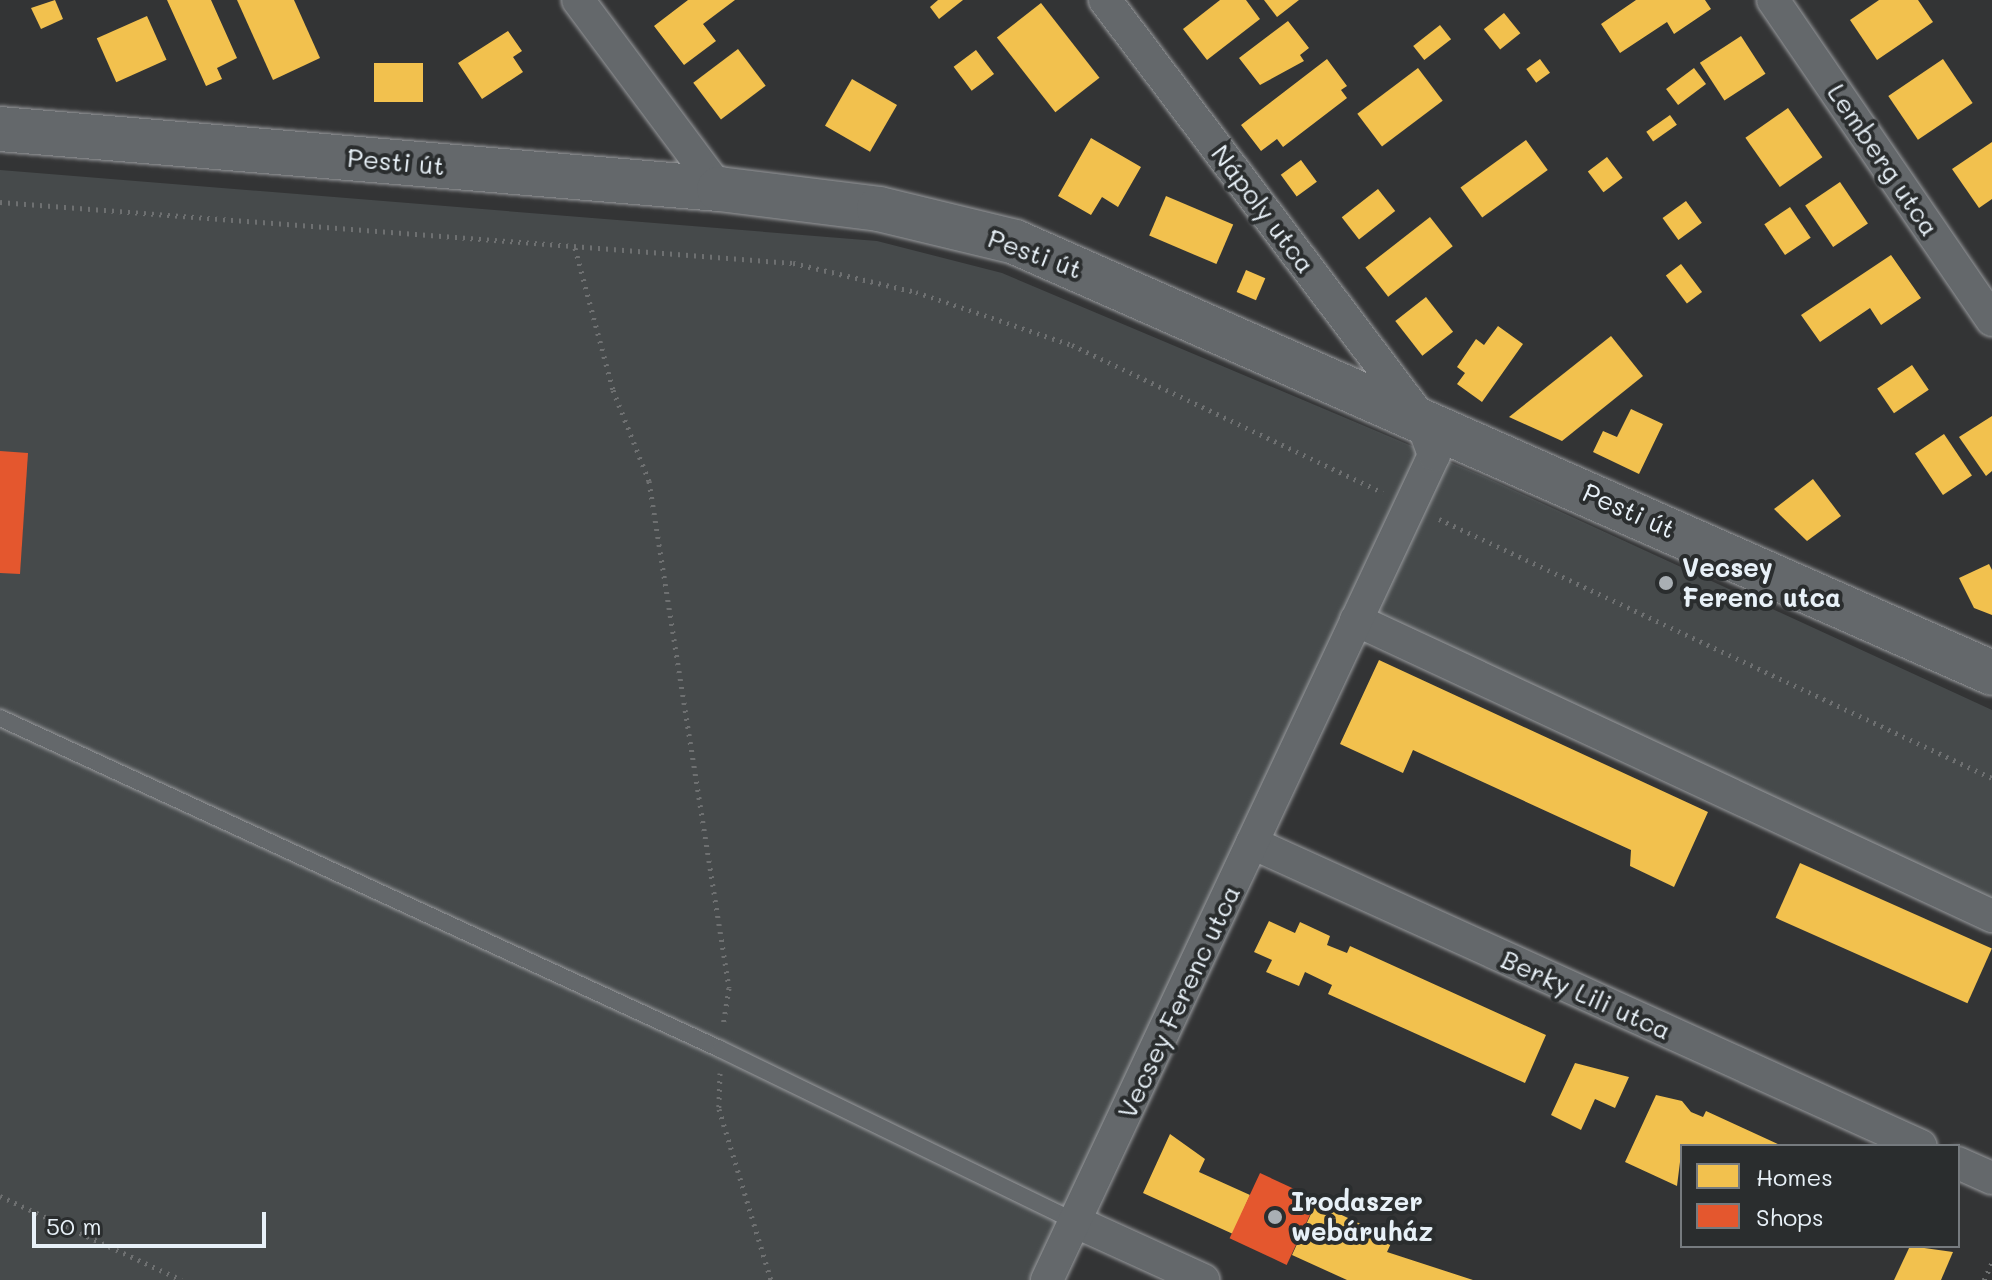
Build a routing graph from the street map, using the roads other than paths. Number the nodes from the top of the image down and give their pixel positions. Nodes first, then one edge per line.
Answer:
1 (578, 0) edge
2 (1105, 0) edge
3 (1773, 0) edge
4 (0, 129) edge
5 (719, 189) junction
6 (1992, 320) edge
7 (1420, 417) junction
8 (1356, 620) junction
9 (1992, 673) edge
10 (0, 718) edge
11 (1252, 843) junction
12 (1992, 916) edge
13 (1917, 1144) edge
14 (1960, 1164) edge
15 (1992, 1178) edge
16 (1076, 1222) junction
17 (1047, 1280) edge
18 (1203, 1280) edge

1 - 5 street
2 - 7 street, Nápoly utca
3 - 6 street, Lemberg utca
4 - 5 main road, Pesti út
5 - 7 main road, Pesti út
7 - 8 street, Vecsey Ferenc utca
7 - 9 main road, Pesti út
8 - 11 street, Vecsey Ferenc utca
8 - 12 street
10 - 16 lane
11 - 13 street, Berky Lili utca
11 - 16 street, Vecsey Ferenc utca
14 - 15 street
16 - 17 street, Vecsey Ferenc utca
16 - 18 street

